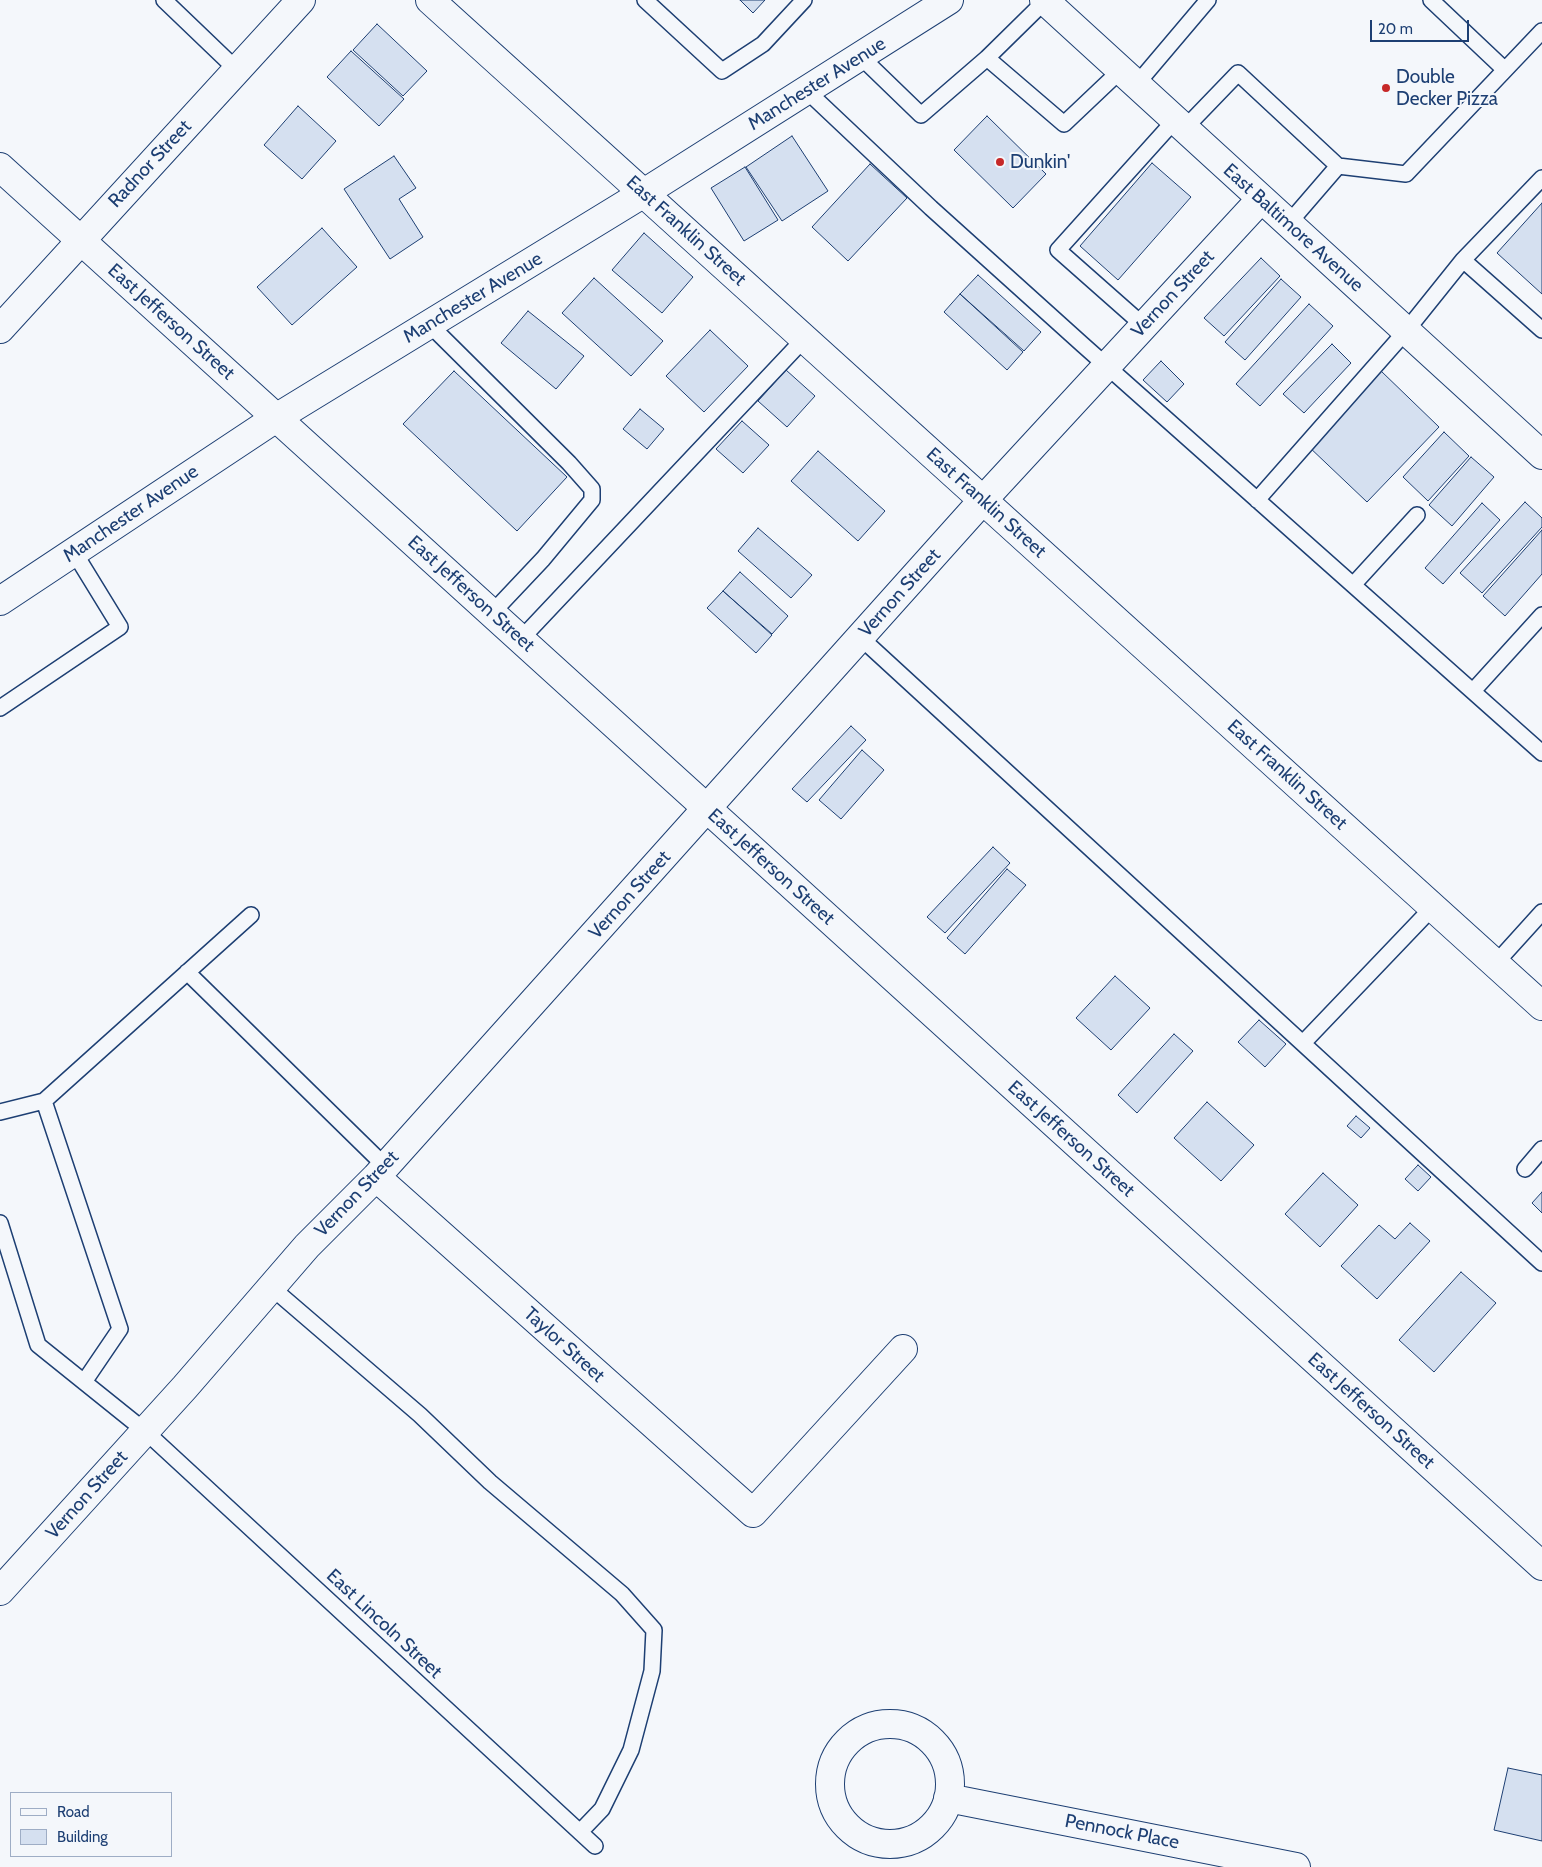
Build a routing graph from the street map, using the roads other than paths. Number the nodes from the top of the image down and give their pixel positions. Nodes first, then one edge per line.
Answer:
1 (164, 0) edge
2 (301, 0) edge
3 (430, 0) edge
4 (644, 0) edge
5 (804, 0) edge
6 (949, 0) edge
7 (1044, 0) edge
8 (1208, 0) edge
9 (1431, 0) edge
10 (1542, 31) edge
11 (860, 56) junction
12 (988, 58) junction
13 (237, 70) junction
14 (1504, 70) junction
15 (1128, 78) junction
16 (807, 91) junction
17 (1179, 125) junction
18 (1338, 166) junction
19 (0, 167) edge
20 (1542, 178) edge
21 (644, 193) junction
22 (1261, 199) junction
23 (1288, 224) junction
24 (80, 240) junction
25 (1463, 260) junction
26 (429, 324) junction
27 (1144, 326) junction
28 (0, 329) edge
29 (1542, 330) edge
30 (1406, 332) junction
31 (804, 339) junction
32 (1106, 367) junction
33 (276, 418) junction
34 (1542, 456) edge
35 (983, 500) junction
36 (1257, 500) junction
37 (1417, 515) dead end
38 (74, 552) junction
39 (1353, 585) junction
40 (0, 601) edge
41 (492, 613) junction
42 (1542, 615) edge
43 (861, 638) junction
44 (521, 639) junction
45 (1473, 691) junction
46 (0, 708) edge
47 (1540, 747) edge
48 (708, 809) junction
49 (1432, 907) junction
50 (1542, 912) edge
51 (250, 915) dead end
52 (1495, 964) junction
53 (187, 972) junction
54 (1542, 1006) edge
55 (1303, 1043) junction
56 (44, 1101) junction
57 (0, 1112) edge
58 (1542, 1149) edge
59 (1524, 1169) dead end
60 (380, 1172) junction
61 (0, 1223) edge
62 (1542, 1263) edge
63 (271, 1287) junction
64 (903, 1349) dead end
65 (84, 1382) junction
66 (145, 1431) junction
67 (1542, 1566) edge
68 (0, 1591) edge
69 (948, 1798) junction
70 (580, 1832) junction
71 (595, 1846) dead end
72 (1296, 1867) edge

1 - 13 lane
2 - 13 street, Radnor Street
3 - 21 street, East Franklin Street
4 - 5 lane
6 - 11 street, Manchester Avenue
7 - 12 lane
7 - 15 street, East Baltimore Avenue
8 - 15 lane
9 - 14 lane
10 - 14 lane
11 - 12 lane
11 - 16 street, Manchester Avenue
12 - 15 lane
13 - 24 street, Radnor Street
14 - 18 lane
15 - 17 street, East Baltimore Avenue
16 - 21 street, Manchester Avenue
16 - 32 lane
17 - 18 lane
17 - 22 street, East Baltimore Avenue
17 - 27 lane
18 - 23 lane
19 - 24 street, East Jefferson Street
20 - 25 lane
21 - 26 street, Manchester Avenue
21 - 31 street, East Franklin Street
22 - 23 street, East Baltimore Avenue
22 - 27 street, Vernon Street
23 - 30 street, East Baltimore Avenue
24 - 28 street, Radnor Street
24 - 33 street, East Jefferson Street
25 - 29 lane
25 - 30 lane
26 - 33 street, Manchester Avenue
26 - 41 lane
27 - 32 street, Vernon Street
30 - 34 street, East Baltimore Avenue
30 - 36 lane
31 - 35 street, East Franklin Street
31 - 44 lane
32 - 35 street, Vernon Street
32 - 36 lane
33 - 38 street, Manchester Avenue
33 - 41 street, East Jefferson Street
35 - 43 street, Vernon Street
35 - 49 street, East Franklin Street
36 - 39 lane
37 - 39 lane
38 - 40 street, Manchester Avenue
38 - 46 lane
39 - 45 lane
41 - 44 street, East Jefferson Street
42 - 45 lane
43 - 48 street, Vernon Street
43 - 55 lane
44 - 48 street, East Jefferson Street
45 - 47 lane
48 - 60 street, Vernon Street
48 - 67 street, East Jefferson Street
49 - 52 street, East Franklin Street
49 - 55 lane
50 - 52 lane
51 - 53 lane
52 - 54 street, East Franklin Street
53 - 56 lane
53 - 60 lane
55 - 62 lane
56 - 57 lane
56 - 65 lane
58 - 59 lane
60 - 63 street, Vernon Street
60 - 64 street, Taylor Street
61 - 65 lane, East Lincoln Street
63 - 66 street, Vernon Street
63 - 70 lane
65 - 66 lane, East Lincoln Street
66 - 68 street, Vernon Street
66 - 70 lane, East Lincoln Street
69 - 69 street
69 - 72 street, Pennock Place
70 - 71 lane, East Lincoln Street

